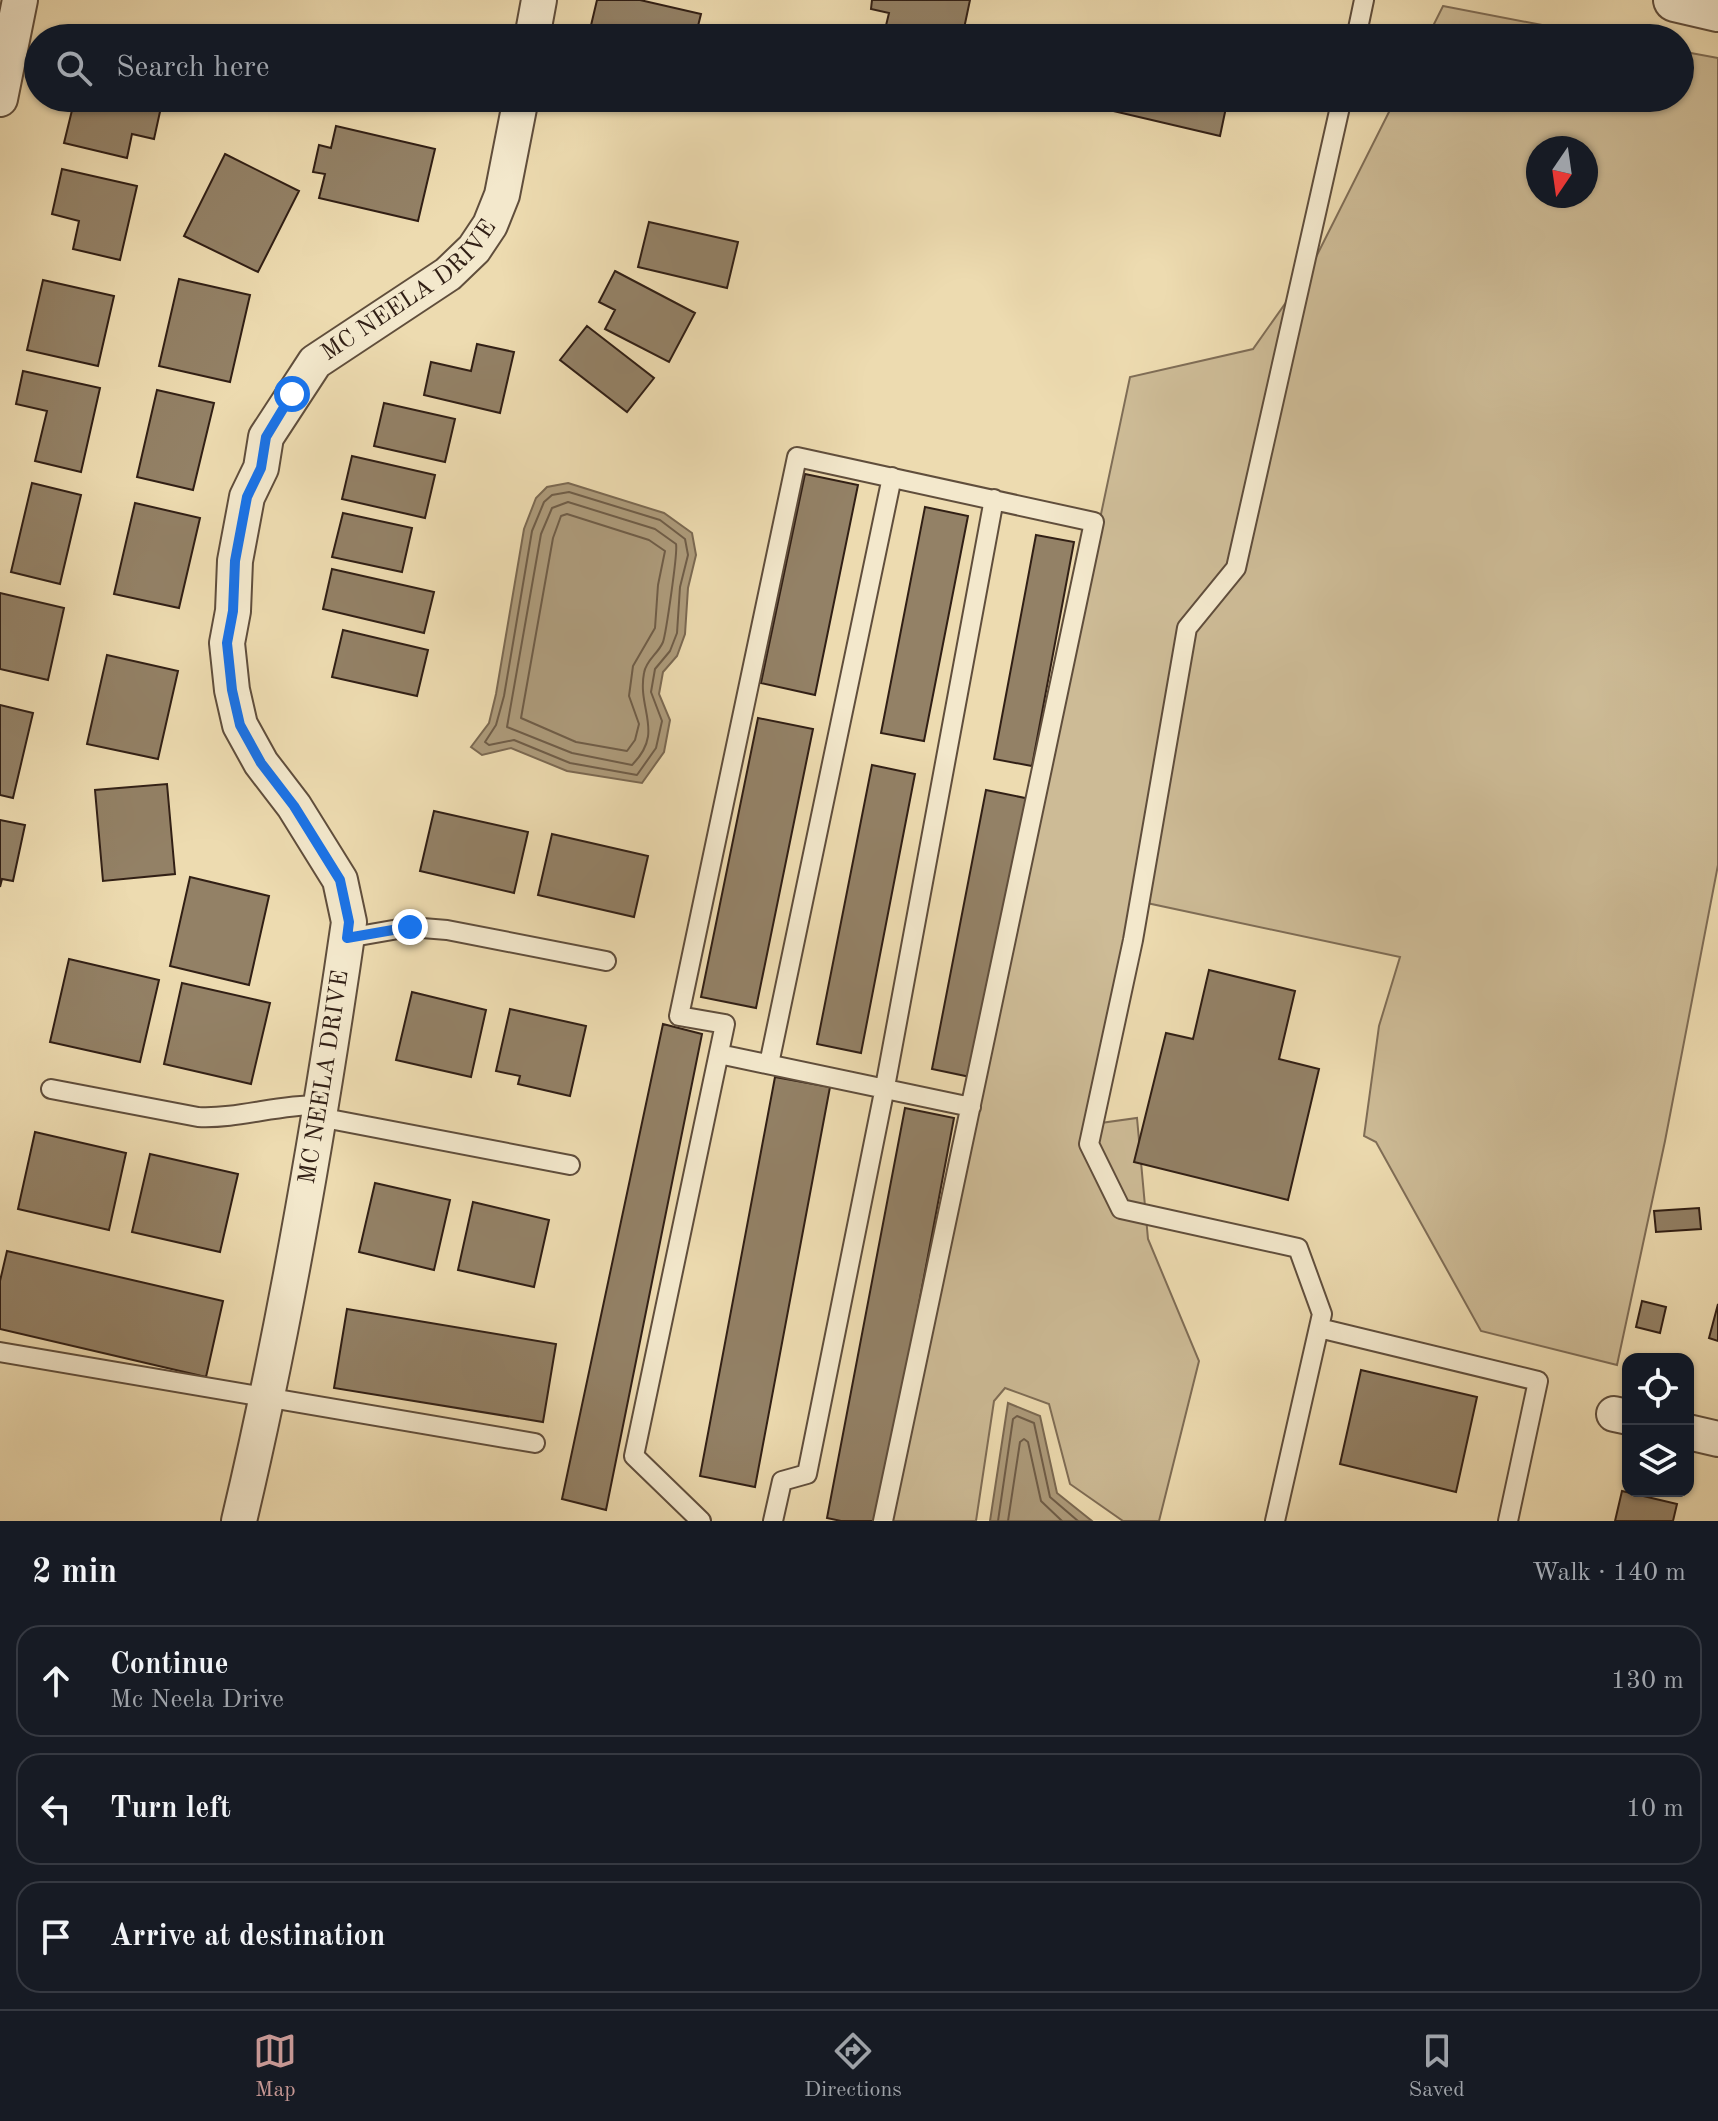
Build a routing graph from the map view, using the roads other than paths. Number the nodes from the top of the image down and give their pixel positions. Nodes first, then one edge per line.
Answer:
1 (539, 0) edge
2 (1364, 0) edge
3 (1675, 0) edge
4 (13, 3) edge
5 (1718, 10) edge
6 (535, 24) edge
7 (1359, 24) edge
8 (0, 99) edge
9 (518, 112) edge
10 (1339, 112) edge
11 (892, 477) junction
12 (994, 499) junction
13 (347, 938) junction
14 (606, 961) dead end
15 (719, 1054) junction
16 (769, 1064) junction
17 (885, 1087) junction
18 (51, 1089) dead end
19 (971, 1107) junction
20 (320, 1111) junction
21 (570, 1165) dead end
22 (1319, 1328) junction
23 (0, 1352) edge
24 (268, 1398) junction
25 (1694, 1433) edge
26 (1718, 1439) edge
27 (535, 1443) dead end
28 (239, 1521) edge
29 (701, 1521) edge
30 (773, 1521) edge
31 (883, 1521) edge
32 (1275, 1521) edge
33 (1508, 1521) edge

1 - 6 street
2 - 7 lane
3 - 5 street
4 - 8 street
9 - 13 street, MC NEELA DRIVE
10 - 22 lane
11 - 12 lane
11 - 15 lane
11 - 16 lane
12 - 17 lane
12 - 19 lane
13 - 14 lane
13 - 20 street, MC NEELA DRIVE
15 - 16 lane
15 - 29 lane
16 - 17 lane
17 - 19 lane
17 - 30 lane
18 - 20 lane
19 - 31 lane
20 - 21 lane
20 - 24 street, MC NEELA DRIVE
22 - 32 lane
22 - 33 lane
23 - 24 lane
24 - 27 lane
24 - 28 street, MC NEELA DRIVE
25 - 26 street

